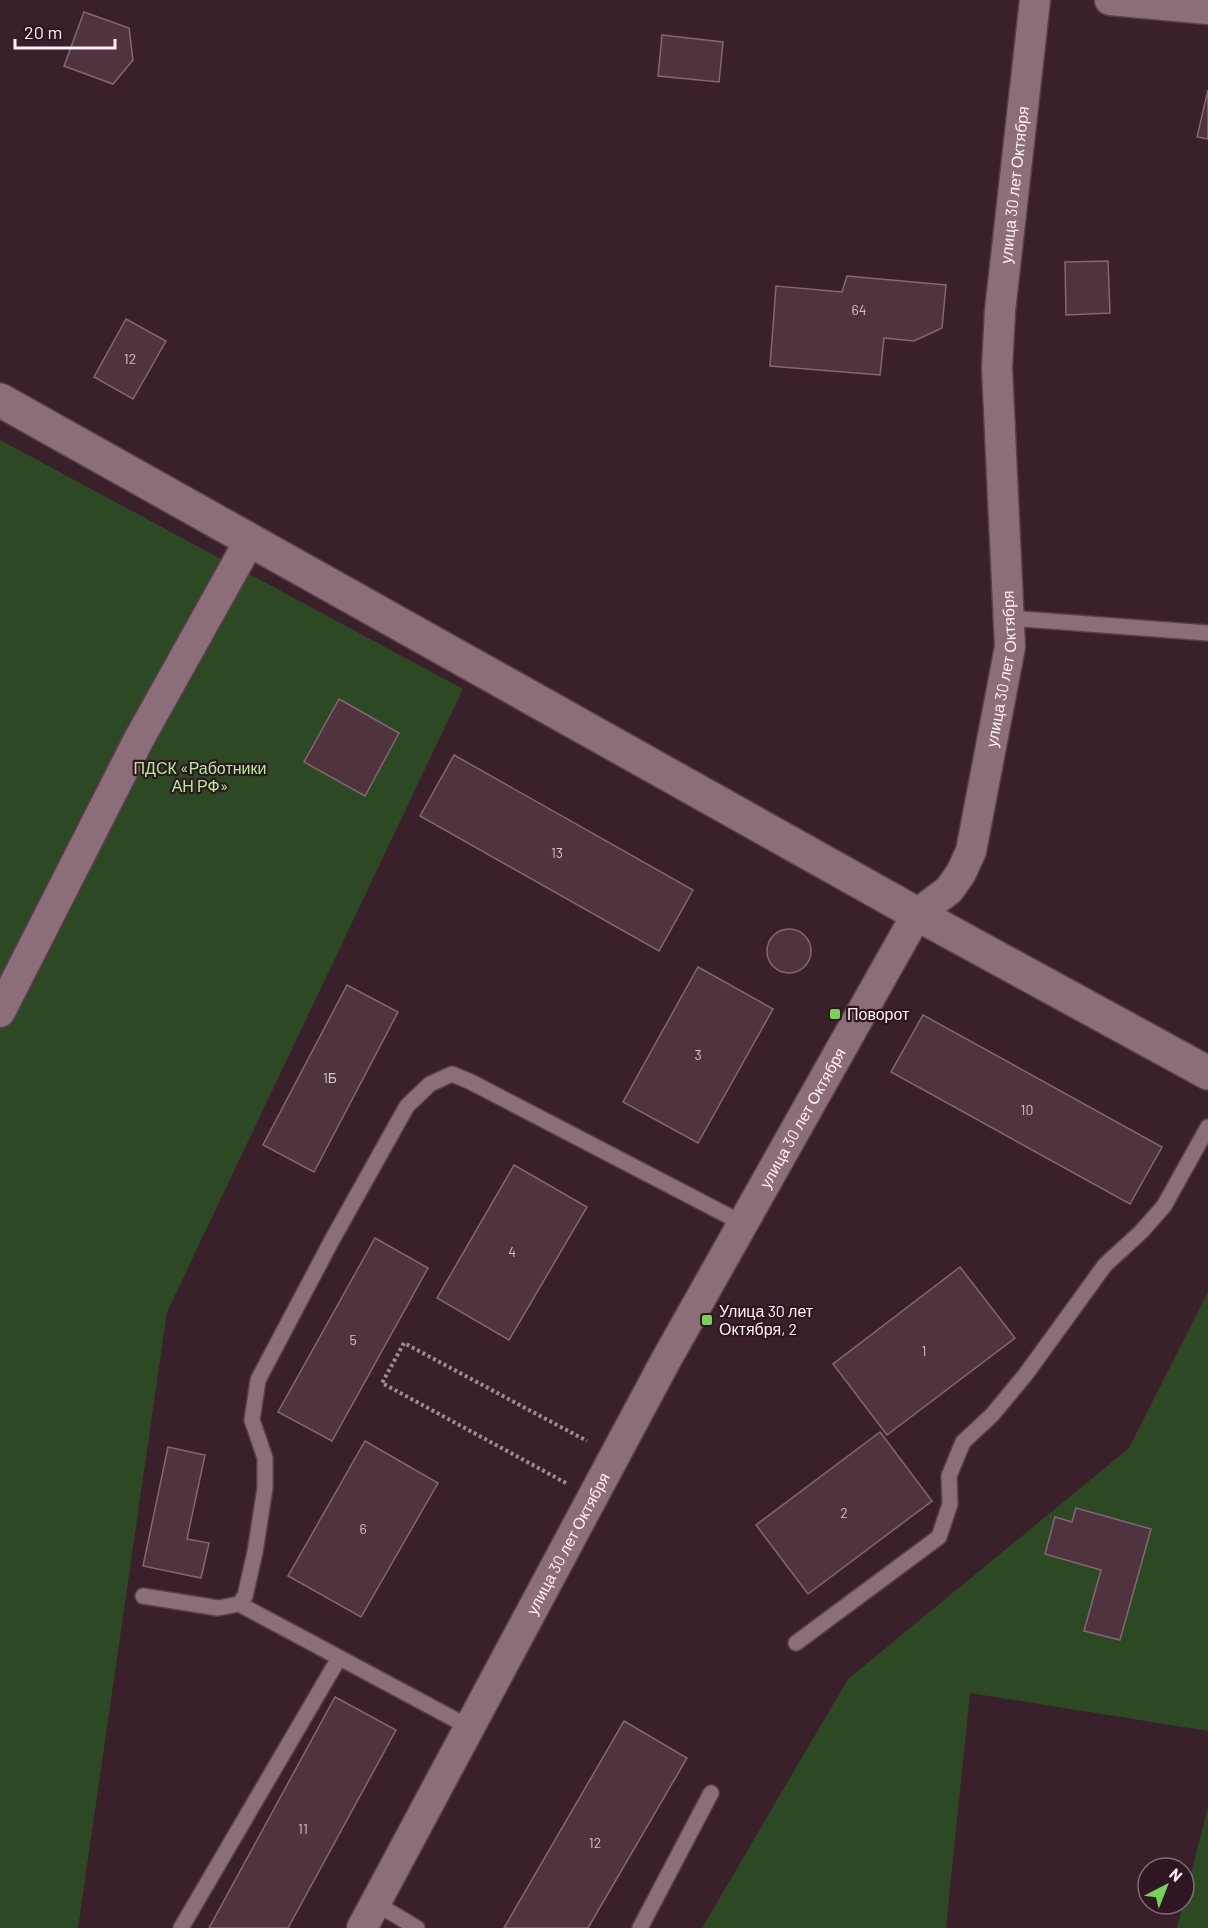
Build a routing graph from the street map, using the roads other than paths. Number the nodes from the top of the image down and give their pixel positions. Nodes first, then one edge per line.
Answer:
1 (1035, 0) edge
2 (1110, 0) edge
3 (1208, 9) edge
4 (0, 400) edge
5 (250, 540) junction
6 (1010, 618) junction
7 (1208, 633) edge
8 (917, 914) junction
9 (0, 1012) edge
10 (1208, 1073) edge
11 (1208, 1127) edge
12 (742, 1223) junction
13 (143, 1596) dead end
14 (239, 1604) junction
15 (796, 1643) dead end
16 (339, 1658) junction
17 (469, 1727) junction
18 (711, 1793) dead end
19 (369, 1915) edge
20 (181, 1928) edge
21 (417, 1928) edge
22 (640, 1928) edge

1 - 6 street, улица 30 лет Октября
2 - 3 street
4 - 5 street
5 - 8 street
5 - 9 street
6 - 7 lane
6 - 8 street, улица 30 лет Октября
8 - 10 street
8 - 12 street, улица 30 лет Октября
11 - 15 lane
12 - 14 lane
12 - 17 street, улица 30 лет Октября
13 - 14 lane
14 - 16 lane
16 - 17 lane
16 - 20 lane
17 - 19 street, улица 30 лет Октября
18 - 22 lane
19 - 21 lane

